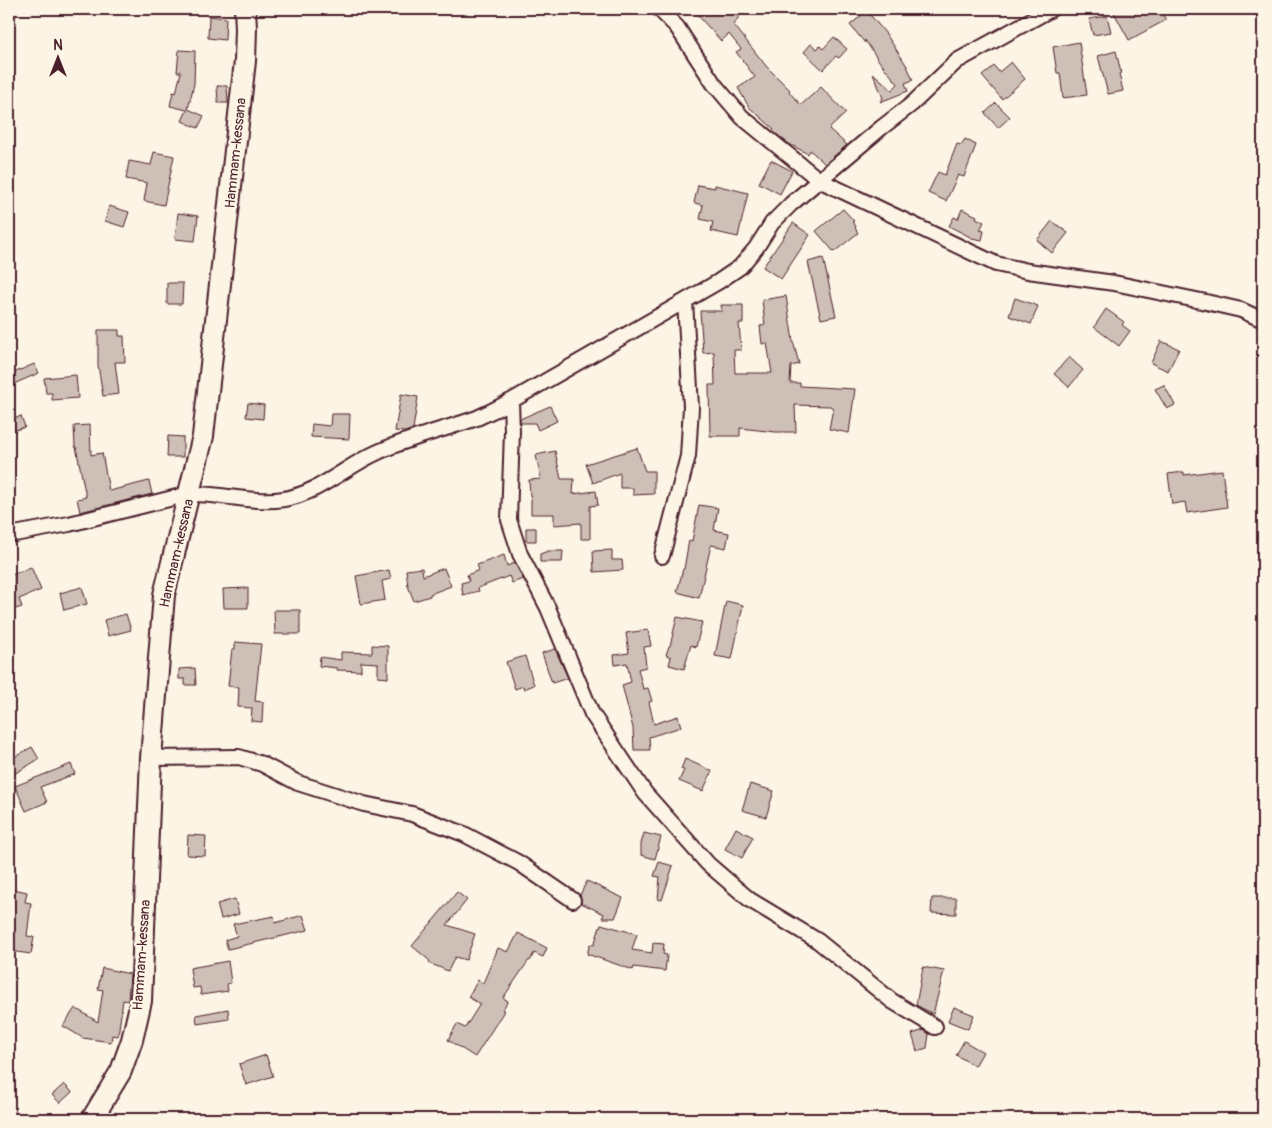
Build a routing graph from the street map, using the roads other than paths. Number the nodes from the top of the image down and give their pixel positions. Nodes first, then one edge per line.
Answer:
1 (245, 9) edge
2 (659, 9) edge
3 (1051, 9) edge
4 (819, 180) junction
5 (685, 301) junction
6 (1263, 320) edge
7 (511, 401) junction
8 (189, 494) junction
9 (9, 535) edge
10 (662, 556) dead end
11 (151, 758) junction
12 (573, 900) dead end
13 (935, 1027) dead end
14 (92, 1119) edge

1 - 8 street, Hammam-kessana
2 - 4 street
3 - 4 street
4 - 5 street
4 - 6 street
5 - 7 street
5 - 10 street
7 - 8 street
7 - 13 street
8 - 9 street
8 - 11 street, Hammam-kessana
11 - 12 street
11 - 14 street, Hammam-kessana

